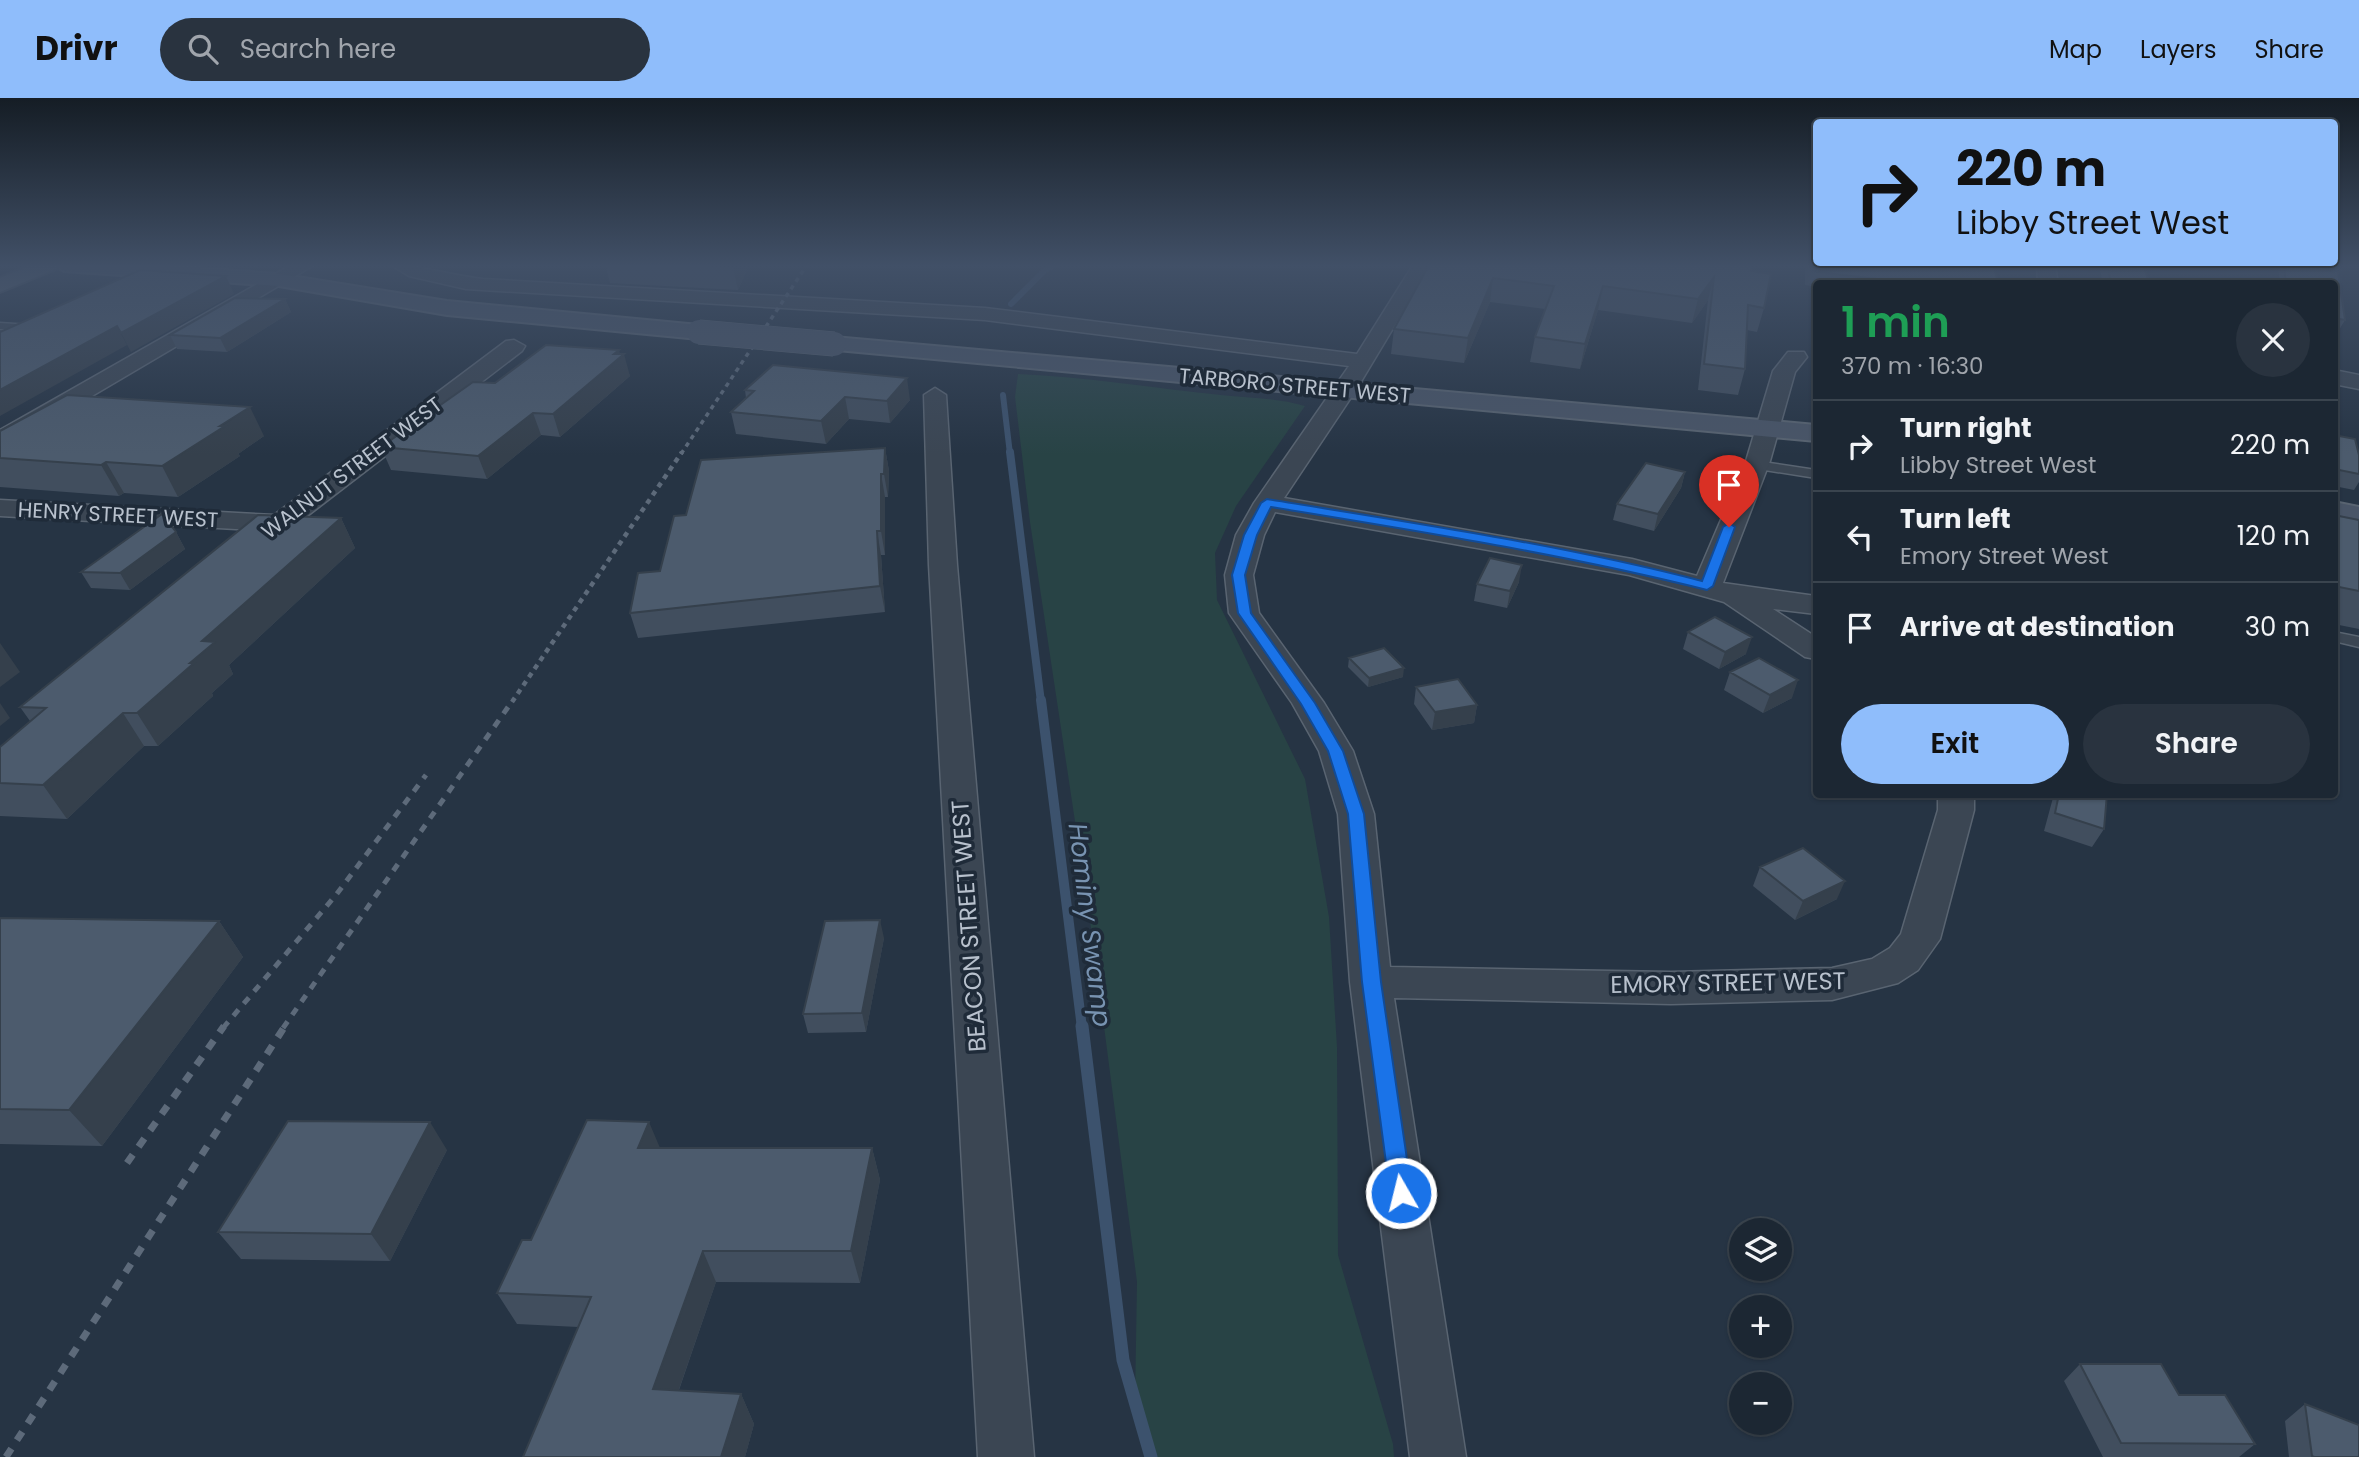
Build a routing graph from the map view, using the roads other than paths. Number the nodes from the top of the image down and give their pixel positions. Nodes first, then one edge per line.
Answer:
1 (29, 328) edge
2 (195, 328) edge
3 (661, 328) edge
4 (1110, 328) edge
5 (1383, 328) edge
6 (0, 342) edge
7 (514, 345) dead end
8 (1796, 357) dead end
9 (1354, 375) junction
10 (2338, 378) edge
11 (2359, 382) edge
12 (936, 395) dead end
13 (1766, 428) junction
14 (1813, 433) edge
15 (0, 440) edge
16 (1756, 466) junction
17 (1813, 474) edge
18 (1267, 503) junction
19 (0, 508) edge
20 (2338, 512) edge
21 (2359, 516) edge
22 (278, 523) junction
23 (224, 568) edge
24 (1719, 591) junction
25 (1813, 605) edge
26 (2338, 637) edge
27 (2359, 642) edge
28 (1813, 648) edge
29 (1956, 798) edge
30 (1371, 982) junction
31 (1006, 1457) edge
32 (1438, 1457) edge

1 - 6 lane
2 - 15 street
3 - 9 main road, TARBORO STREET WEST, bridge
4 - 9 street
5 - 9 street
7 - 22 street, WALNUT STREET WEST
8 - 13 street
9 - 13 main road, TARBORO STREET WEST
9 - 18 street
10 - 11 street
12 - 31 street, BEACON STREET WEST
13 - 14 main road, TARBORO STREET WEST
13 - 16 street
16 - 17 lane
16 - 24 street
18 - 24 street
18 - 30 street
19 - 22 street, HENRY STREET WEST
20 - 21 main road
22 - 23 street, WALNUT STREET WEST
24 - 25 street
24 - 28 street
26 - 27 lane
29 - 30 street, EMORY STREET WEST
30 - 32 street

